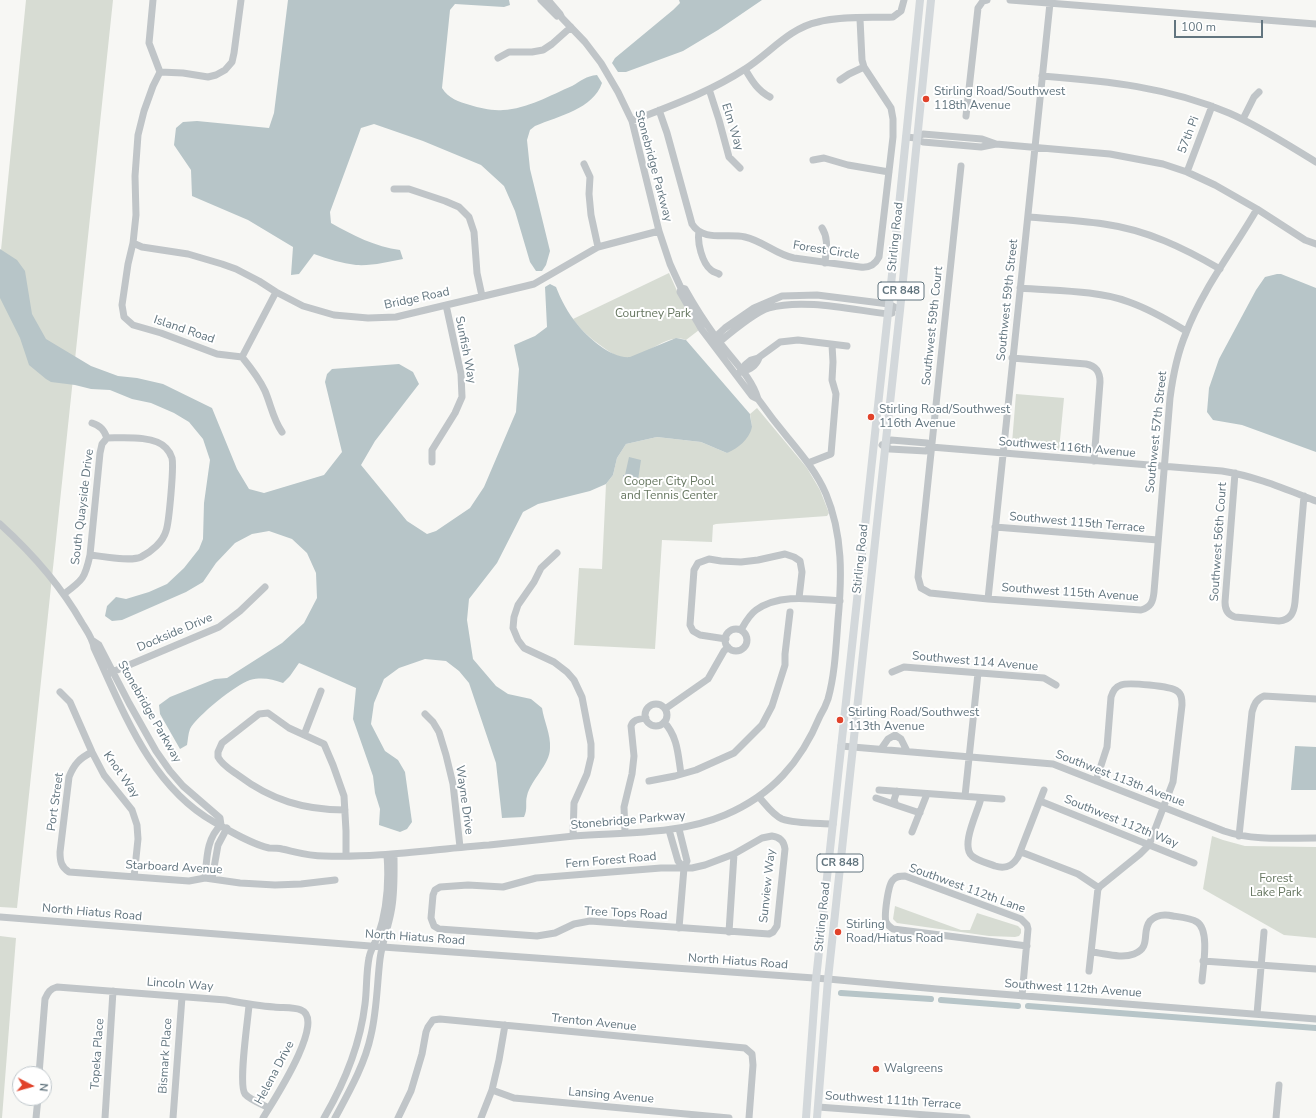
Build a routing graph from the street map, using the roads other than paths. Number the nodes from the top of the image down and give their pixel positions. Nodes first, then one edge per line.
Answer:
1 (153, 0) edge
2 (241, 0) edge
3 (541, 0) edge
4 (548, 0) edge
5 (904, 0) edge
6 (920, 0) edge
7 (931, 0) edge
8 (1010, 0) edge
9 (985, 1) edge
10 (1050, 3) junction
11 (562, 18) junction
12 (860, 19) junction
13 (1316, 24) edge
14 (571, 27) junction
15 (498, 58) dead end
16 (864, 67) junction
17 (745, 69) junction
18 (160, 72) junction
19 (1042, 76) junction
20 (840, 80) dead end
21 (708, 89) junction
22 (1259, 92) dead end
23 (770, 97) dead end
24 (1212, 106) junction
25 (659, 110) junction
26 (966, 116) dead end
27 (1243, 119) junction
28 (632, 121) junction
29 (906, 137) junction
30 (916, 138) junction
31 (1034, 147) junction
32 (813, 160) dead end
33 (1316, 162) edge
34 (584, 164) dead end
35 (961, 166) dead end
36 (740, 168) dead end
37 (889, 172) junction
38 (1187, 172) junction
39 (394, 189) dead end
40 (1258, 209) junction
41 (1028, 217) junction
42 (822, 228) dead end
43 (659, 231) junction
44 (699, 232) junction
45 (133, 243) junction
46 (1316, 244) edge
47 (598, 247) junction
48 (824, 263) junction
49 (1220, 269) junction
50 (719, 274) dead end
51 (1020, 288) junction
52 (276, 292) junction
53 (482, 296) junction
54 (889, 304) junction
55 (446, 305) junction
56 (900, 310) junction
57 (888, 314) junction
58 (1186, 331) junction
59 (715, 342) junction
60 (832, 345) junction
61 (847, 346) dead end
62 (242, 357) junction
63 (1012, 358) junction
64 (742, 370) junction
65 (736, 375) junction
66 (758, 399) junction
67 (92, 423) dead end
68 (282, 432) dead end
69 (107, 438) junction
70 (874, 444) junction
71 (884, 445) junction
72 (931, 448) junction
73 (1002, 454) junction
74 (1094, 461) junction
75 (432, 462) dead end
76 (808, 463) junction
77 (1164, 467) junction
78 (1235, 473) junction
79 (1304, 496) junction
80 (1316, 501) edge
81 (0, 524) edge
82 (995, 527) junction
83 (0, 528) edge
84 (8, 532) junction
85 (1158, 540) junction
86 (557, 553) dead end
87 (90, 555) junction
88 (265, 586) dead end
89 (64, 594) junction
90 (799, 598) junction
91 (988, 599) junction
92 (840, 601) junction
93 (1150, 605) joint
94 (790, 612) dead end
95 (741, 630) junction
96 (726, 639) junction
97 (728, 647) junction
98 (892, 672) dead end
99 (110, 673) junction
100 (978, 673) junction
101 (1056, 685) dead end
102 (321, 690) dead end
103 (60, 692) dead end
104 (1316, 699) edge
105 (665, 709) junction
106 (425, 714) dead end
107 (646, 718) junction
108 (664, 722) junction
109 (304, 735) junction
110 (841, 746) junction
111 (853, 747) junction
112 (881, 750) junction
113 (907, 751) junction
114 (92, 752) junction
115 (969, 756) junction
116 (681, 774) junction
117 (649, 781) dead end
118 (1096, 781) junction
119 (879, 790) dead end
120 (1044, 790) dead end
121 (896, 791) junction
122 (927, 794) junction
123 (965, 796) junction
124 (759, 797) junction
125 (876, 798) dead end
126 (981, 798) junction
127 (1002, 799) dead end
128 (1040, 801) junction
129 (896, 805) junction
130 (1164, 808) junction
131 (345, 810) junction
132 (920, 813) junction
133 (833, 824) junction
134 (224, 826) junction
135 (679, 829) junction
136 (669, 830) junction
137 (912, 832) dead end
138 (625, 833) junction
139 (573, 836) junction
140 (1239, 836) junction
141 (1316, 838) edge
142 (783, 842) joint
143 (1149, 845) junction
144 (460, 847) junction
145 (1021, 852) junction
146 (391, 854) junction
147 (734, 854) junction
148 (346, 856) junction
149 (1194, 864) dead end
150 (62, 865) joint
151 (684, 868) junction
152 (134, 877) junction
153 (209, 879) junction
154 (335, 880) dead end
155 (1098, 888) junction
156 (0, 917) edge
157 (434, 926) joint
158 (679, 928) junction
159 (729, 932) junction
160 (773, 932) joint
161 (1264, 932) dead end
162 (373, 946) junction
163 (1027, 946) junction
164 (382, 947) junction
165 (1091, 952) junction
166 (1203, 961) junction
167 (1261, 966) junction
168 (1316, 970) edge
169 (1089, 971) dead end
170 (816, 979) junction
171 (828, 979) junction
172 (1202, 980) dead end
173 (114, 991) junction
174 (1022, 996) junction
175 (182, 997) junction
176 (250, 1005) junction
177 (1257, 1014) junction
178 (308, 1016) joint
179 (1316, 1019) edge
180 (362, 1023) junction
181 (373, 1025) junction
182 (505, 1025) junction
183 (40, 1066) edge
184 (1278, 1086) dead end
185 (492, 1090) junction
186 (37, 1106) edge
187 (818, 1107) junction
188 (269, 1108) junction
189 (36, 1118) edge
190 (105, 1118) edge
191 (173, 1118) edge
192 (263, 1118) edge
193 (324, 1118) edge
194 (335, 1118) edge
195 (398, 1118) edge
196 (481, 1118) edge
197 (729, 1118) edge
198 (749, 1118) edge
199 (806, 1118) edge
200 (818, 1118) edge
201 (967, 1118) edge
202 (1276, 1118) edge

1 - 18 street
2 - 18 street
3 - 11 street, Stonebridge Parkway
4 - 11 street, Stonebridge Parkway
5 - 12 street
6 - 29 main road, Stirling Road / CR 848
7 - 30 main road, Stirling Road / CR 848
8 - 10 street
9 - 26 street
10 - 13 street
10 - 19 street, Southwest 59th Street
11 - 14 street, Stonebridge Parkway
12 - 16 street, Forest Circle
12 - 17 street
14 - 15 street
14 - 28 street, Stonebridge Parkway
16 - 20 street
16 - 37 street, Forest Circle
17 - 21 street
17 - 23 street
18 - 45 street, Island Road
19 - 24 street
19 - 31 street, Southwest 59th Street
21 - 25 street
21 - 36 street, Elm Way
22 - 27 street
24 - 27 street
24 - 38 street, 57th Pi
25 - 28 street
25 - 44 street
27 - 33 street
28 - 43 street, Stonebridge Parkway
29 - 30 street
29 - 54 main road, Stirling Road / CR 848
30 - 31 street
30 - 56 main road, Stirling Road / CR 848
31 - 38 street
31 - 41 street, Southwest 59th Street
32 - 37 street
34 - 47 street
35 - 72 street, Southwest 59th Court
37 - 48 street, Forest Circle
38 - 40 street
39 - 53 street
40 - 46 street
40 - 49 street, Southwest 57th Street
41 - 49 street
41 - 51 street, Southwest 59th Street
42 - 48 street
43 - 47 street, Bridge Road
43 - 59 street, Stonebridge Parkway
44 - 48 street, Forest Circle
44 - 50 street
45 - 52 street, Bridge Road
45 - 62 street, Island Road
47 - 53 street, Bridge Road
49 - 58 street, Southwest 57th Street
51 - 58 street
51 - 63 street, Southwest 59th Street
52 - 55 street, Bridge Road
52 - 62 street
53 - 55 street, Bridge Road
54 - 56 street
54 - 57 main road, Stirling Road / CR 848
54 - 59 street
55 - 75 street, Sunfish Way
56 - 57 street
56 - 71 main road, Stirling Road / CR 848
57 - 59 street
57 - 70 main road, Stirling Road / CR 848
58 - 77 street, Southwest 57th Street
59 - 64 street, Stonebridge Parkway
59 - 65 street, Stonebridge Parkway
60 - 61 street
60 - 64 street
60 - 76 street
62 - 68 street
63 - 73 street, Southwest 59th Street
63 - 74 street
64 - 65 street
64 - 66 street, Stonebridge Parkway
65 - 66 street, Stonebridge Parkway
66 - 76 street, Stonebridge Parkway
67 - 69 street
69 - 87 street, South Quayside Drive
69 - 87 street
70 - 71 street, Southwest 116th Avenue
70 - 110 main road, Stirling Road / CR 848
71 - 72 street, Southwest 116th Avenue
71 - 111 main road, Stirling Road / CR 848
72 - 73 street, Southwest 116th Avenue
72 - 91 street, Southwest 59th Court
73 - 74 street, Southwest 116th Avenue
73 - 82 street, Southwest 59th Street
74 - 77 street, Southwest 116th Avenue
76 - 92 street, Stonebridge Parkway
77 - 78 street, Southwest 116th Avenue
77 - 85 street, Southwest 57th Street
78 - 79 street, Southwest 116th Avenue
78 - 79 street, Southwest 56th Court
79 - 80 street, Southwest 116th Avenue
81 - 84 street, Stonebridge Parkway
82 - 85 street, Southwest 115th Terrace
82 - 91 street, Southwest 59th Street
83 - 84 street, Stonebridge Parkway
84 - 89 street, Stonebridge Parkway
85 - 93 street, Southwest 57th Street
86 - 139 street
87 - 89 street, South Quayside Drive
88 - 99 street, Dockside Drive
89 - 99 street, Stonebridge Parkway
90 - 92 street
90 - 95 street
90 - 96 street
91 - 93 street, Southwest 115th Avenue
92 - 124 street, Stonebridge Parkway
94 - 116 street
95 - 96 street
95 - 97 street
96 - 97 street
97 - 105 street
98 - 100 street, Southwest 114 Avenue
99 - 134 street, Stonebridge Parkway
100 - 101 street, Southwest 114 Avenue
100 - 115 street
102 - 109 street
103 - 114 street, Knot Way
104 - 140 street
105 - 107 street
105 - 108 street
106 - 144 street, Wayne Drive
107 - 108 street
107 - 138 street
108 - 116 street
109 - 131 street
109 - 131 street
110 - 111 street, Southwest 113th Avenue
110 - 133 main road, Stirling Road / CR 848
111 - 112 street, Southwest 113th Avenue
111 - 171 main road, Stirling Road / CR 848
112 - 113 street, Southwest 113th Avenue
112 - 113 street
113 - 115 street, Southwest 113th Avenue
114 - 150 street, Port Street
114 - 152 street, Knot Way
115 - 118 street, Southwest 113th Avenue
115 - 123 street
116 - 117 street
118 - 130 street, Southwest 113th Avenue
118 - 130 street
119 - 121 street
120 - 128 street
121 - 122 street
121 - 129 street
122 - 123 street
122 - 132 street
123 - 126 street
124 - 133 street
124 - 135 street, Stonebridge Parkway
125 - 129 street
126 - 127 street
126 - 145 street
128 - 143 street, Southwest 112th Way
128 - 145 street
129 - 132 street
130 - 140 street, Southwest 113th Avenue
130 - 143 street
131 - 148 street
132 - 137 street
133 - 170 main road, Stirling Road / CR 848
134 - 148 street, Stonebridge Parkway
134 - 153 street
135 - 136 street, Stonebridge Parkway
135 - 151 street
136 - 138 street, Stonebridge Parkway
136 - 151 street
138 - 139 street, Stonebridge Parkway
139 - 144 street, Stonebridge Parkway
140 - 141 street, Southwest 113th Avenue
142 - 147 street, Fern Forest Road
142 - 160 street, Sunview Way
143 - 149 street, Southwest 112th Way
143 - 155 street
144 - 146 street, Stonebridge Parkway
145 - 155 street
146 - 148 street, Stonebridge Parkway
146 - 162 street
146 - 164 street
147 - 151 street, Fern Forest Road
147 - 159 street
150 - 152 street, Starboard Avenue
151 - 157 street, Fern Forest Road
151 - 158 street
152 - 153 street, Starboard Avenue
153 - 154 street, Starboard Avenue
155 - 165 street
156 - 162 street, North Hiatus Road
157 - 158 street, Tree Tops Road
158 - 159 street, Tree Tops Road
159 - 160 street, Tree Tops Road
161 - 167 street
162 - 164 street, North Hiatus Road
162 - 180 street
163 - 163 street, Southwest 112th Lane
163 - 174 street
164 - 170 street, North Hiatus Road
164 - 181 street
165 - 166 street
165 - 169 street
166 - 167 street
166 - 172 street
167 - 168 street
167 - 177 street
170 - 171 street, North Hiatus Road
170 - 199 main road, Stirling Road / CR 848
171 - 174 street, Southwest 112th Avenue
171 - 187 main road, Stirling Road / CR 848
173 - 175 street, Lincoln Way
173 - 183 street, Lincoln Way
173 - 190 street, Topeka Place
174 - 177 street, Southwest 112th Avenue
175 - 176 street, Lincoln Way
175 - 191 street, Bismark Place
176 - 178 street, Lincoln Way
176 - 188 street
177 - 179 street, Southwest 112th Avenue
178 - 188 street, Helena Drive
180 - 181 street
180 - 193 street
181 - 194 street
182 - 185 street
182 - 195 street, Trenton Avenue
182 - 198 street, Trenton Avenue
184 - 202 street
185 - 196 street
185 - 197 street, Lansing Avenue
186 - 189 street
187 - 200 main road, Stirling Road / CR 848
187 - 201 street, Southwest 111th Terrace
188 - 192 street, Helena Drive

